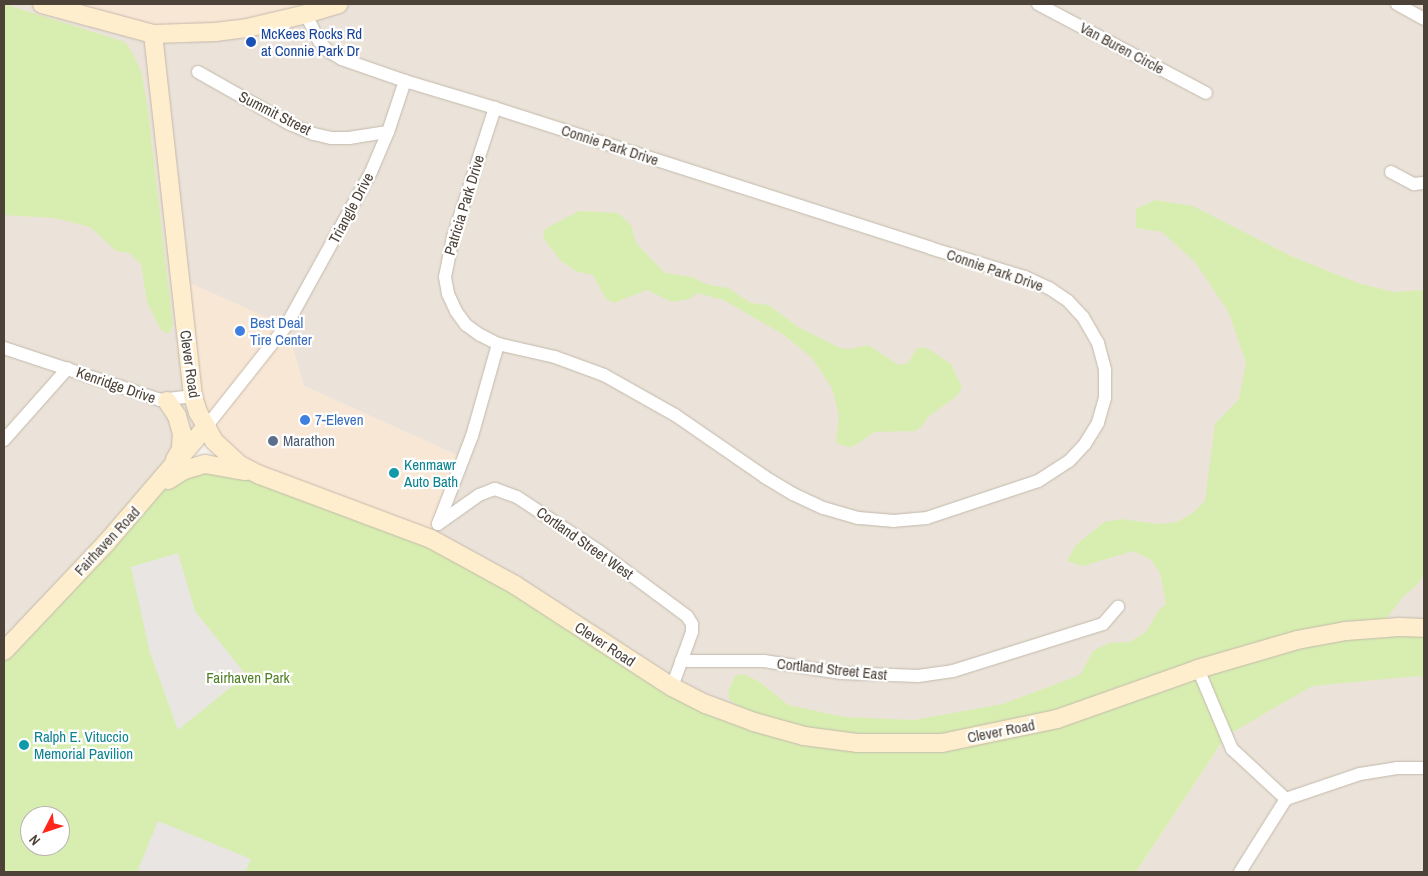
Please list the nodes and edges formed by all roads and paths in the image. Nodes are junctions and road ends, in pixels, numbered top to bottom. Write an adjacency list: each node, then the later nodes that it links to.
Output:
1 (42, 4): 7 (street)
2 (338, 4): 5 (street)
3 (1038, 4): 10 (street, Van Buren Circle)
4 (1398, 4): 6 (street)
5 (306, 14): 7 (street); 9 (street)
6 (1424, 18)
7 (152, 34): 18 (street, Clever Road)
8 (198, 72): 12 (street, Summit Street)
9 (405, 81): 11 (street, Connie Park Drive); 12 (street, Triangle Drive)
10 (1206, 93)
11 (495, 108): 15 (street, Patricia Park Drive); 15 (street, Connie Park Drive)
12 (388, 132): 20 (street, Triangle Drive)
13 (1391, 172): 14 (street)
14 (1424, 183)
15 (498, 344): 25 (street)
16 (4, 348): 17 (street, Kenridge Drive)
17 (68, 368): 19 (street, Kenridge Drive); 21 (street, Kenridge Drive)
18 (193, 396): 19 (street, Kenridge Drive); 20 (street, Clever Road)
19 (167, 401): 22 (street)
20 (206, 427): 22 (street, Fairhaven Road); 23 (street, Clever Road)
21 (4, 440)
22 (170, 472): 24 (street, Fairhaven Road)
23 (260, 475): 24 (street); 25 (street, Clever Road)
24 (155, 488): 28 (street, Fairhaven Road)
25 (434, 531): 29 (street, Cortland Street West); 31 (street, Clever Road)
26 (1118, 608): 29 (street, Cortland Street East)
27 (1424, 628): 30 (street, Clever Road)
28 (4, 651)
29 (681, 661): 31 (street, Cortland Street West)
30 (1198, 669): 31 (street, Clever Road); 33 (street)
31 (672, 687)
32 (1424, 768): 33 (street)
33 (1286, 799): 34 (street)
34 (1240, 872)

